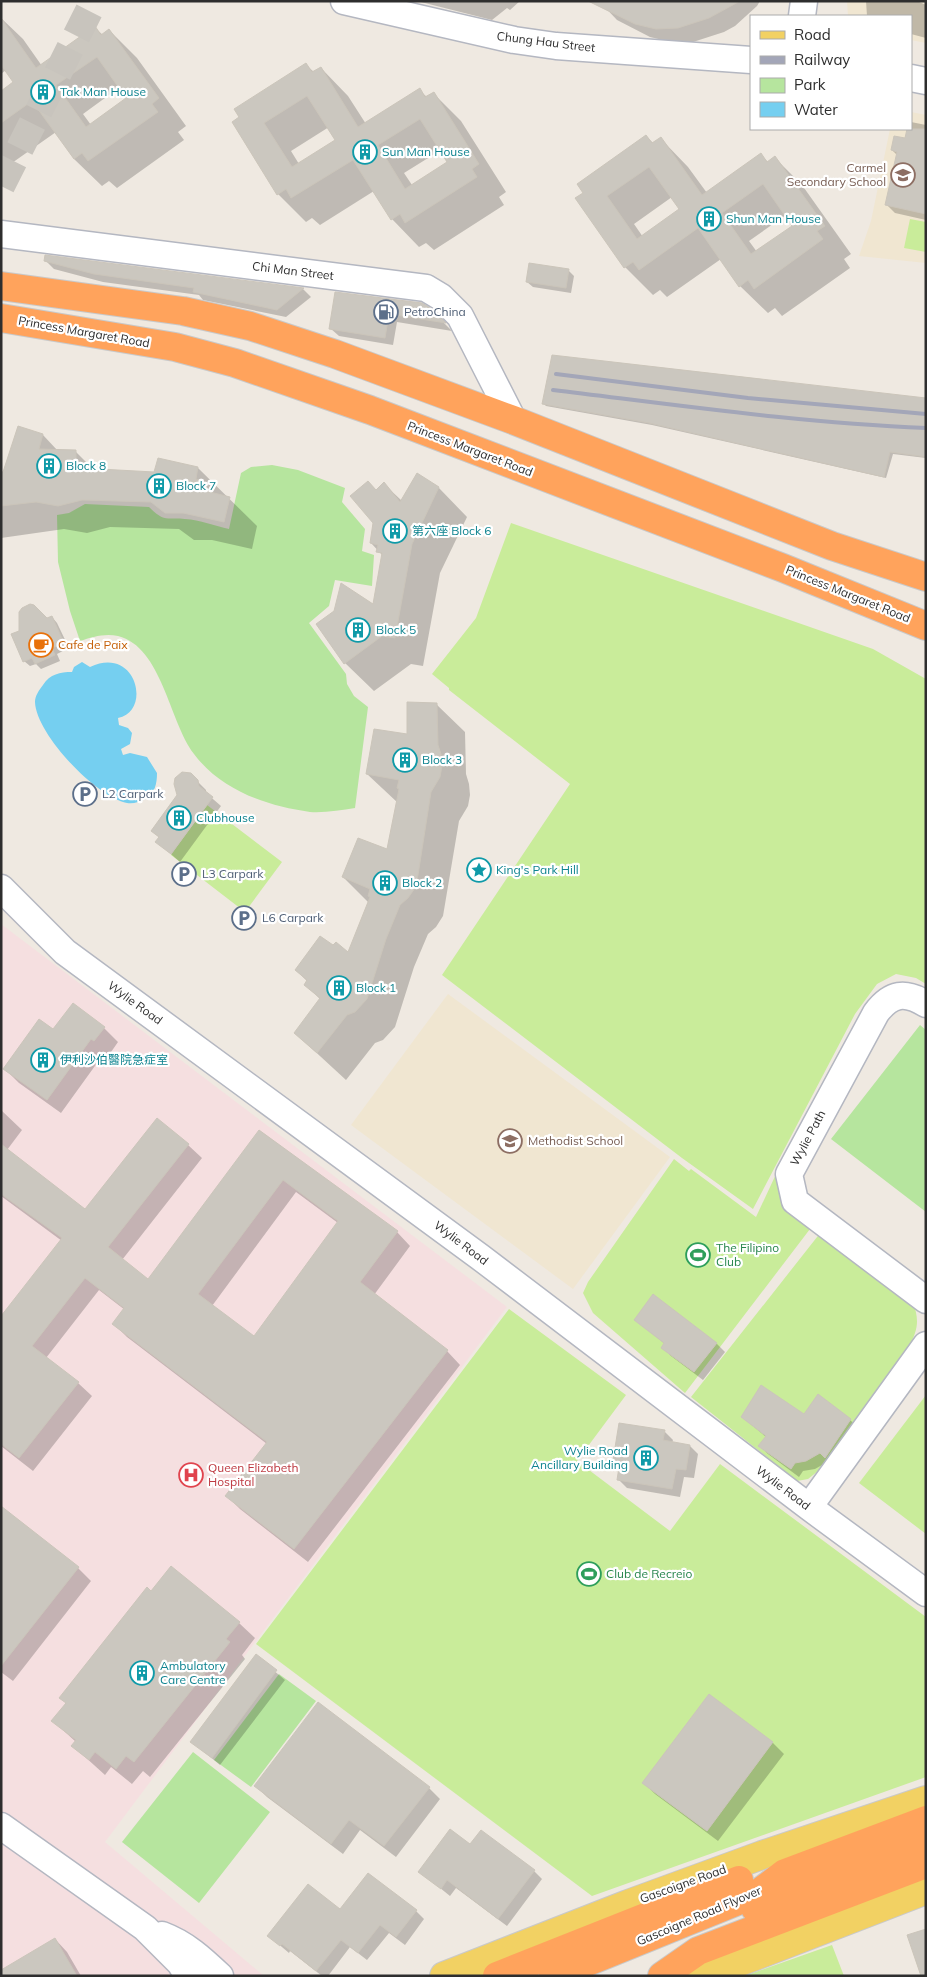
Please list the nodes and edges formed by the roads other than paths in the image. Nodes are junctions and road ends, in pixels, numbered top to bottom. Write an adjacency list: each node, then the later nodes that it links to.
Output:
1 (344, 1): 4 (street, Chung Hau Street)
2 (804, 1): 3 (street)
3 (802, 15)
4 (750, 60)
5 (912, 78): 6 (street)
6 (926, 81)
7 (1, 234): 10 (street, Chi Man Street)
8 (1, 286): 10 (highway)
9 (1, 318): 12 (highway, Princess Margaret Road)
10 (513, 420): 11 (highway)
11 (926, 577)
12 (926, 626)
13 (1, 888): 17 (street, Wylie Road)
14 (926, 1004): 15 (street, Wylie Path)
15 (926, 1300)
16 (926, 1345): 17 (street)
17 (809, 1508): 18 (street, Wylie Road)
18 (926, 1593)
19 (926, 1800): 29 (main road, Gascoigne Road)
20 (926, 1820): 24 (highway, Gascoigne Road Flyover)
21 (1, 1826): 26 (street)
22 (926, 1841): 32 (highway, Gascoigne Road Flyover)
23 (926, 1864): 33 (highway)
24 (785, 1873): 30 (highway); 31 (highway, Gascoigne Road Flyover)
25 (926, 1890): 34 (main road)
26 (145, 1928): 27 (street); 28 (street)
27 (188, 1976)
28 (220, 1976)
29 (444, 1976)
30 (497, 1976)
31 (553, 1976)
32 (580, 1976)
33 (662, 1976)
34 (698, 1976)

